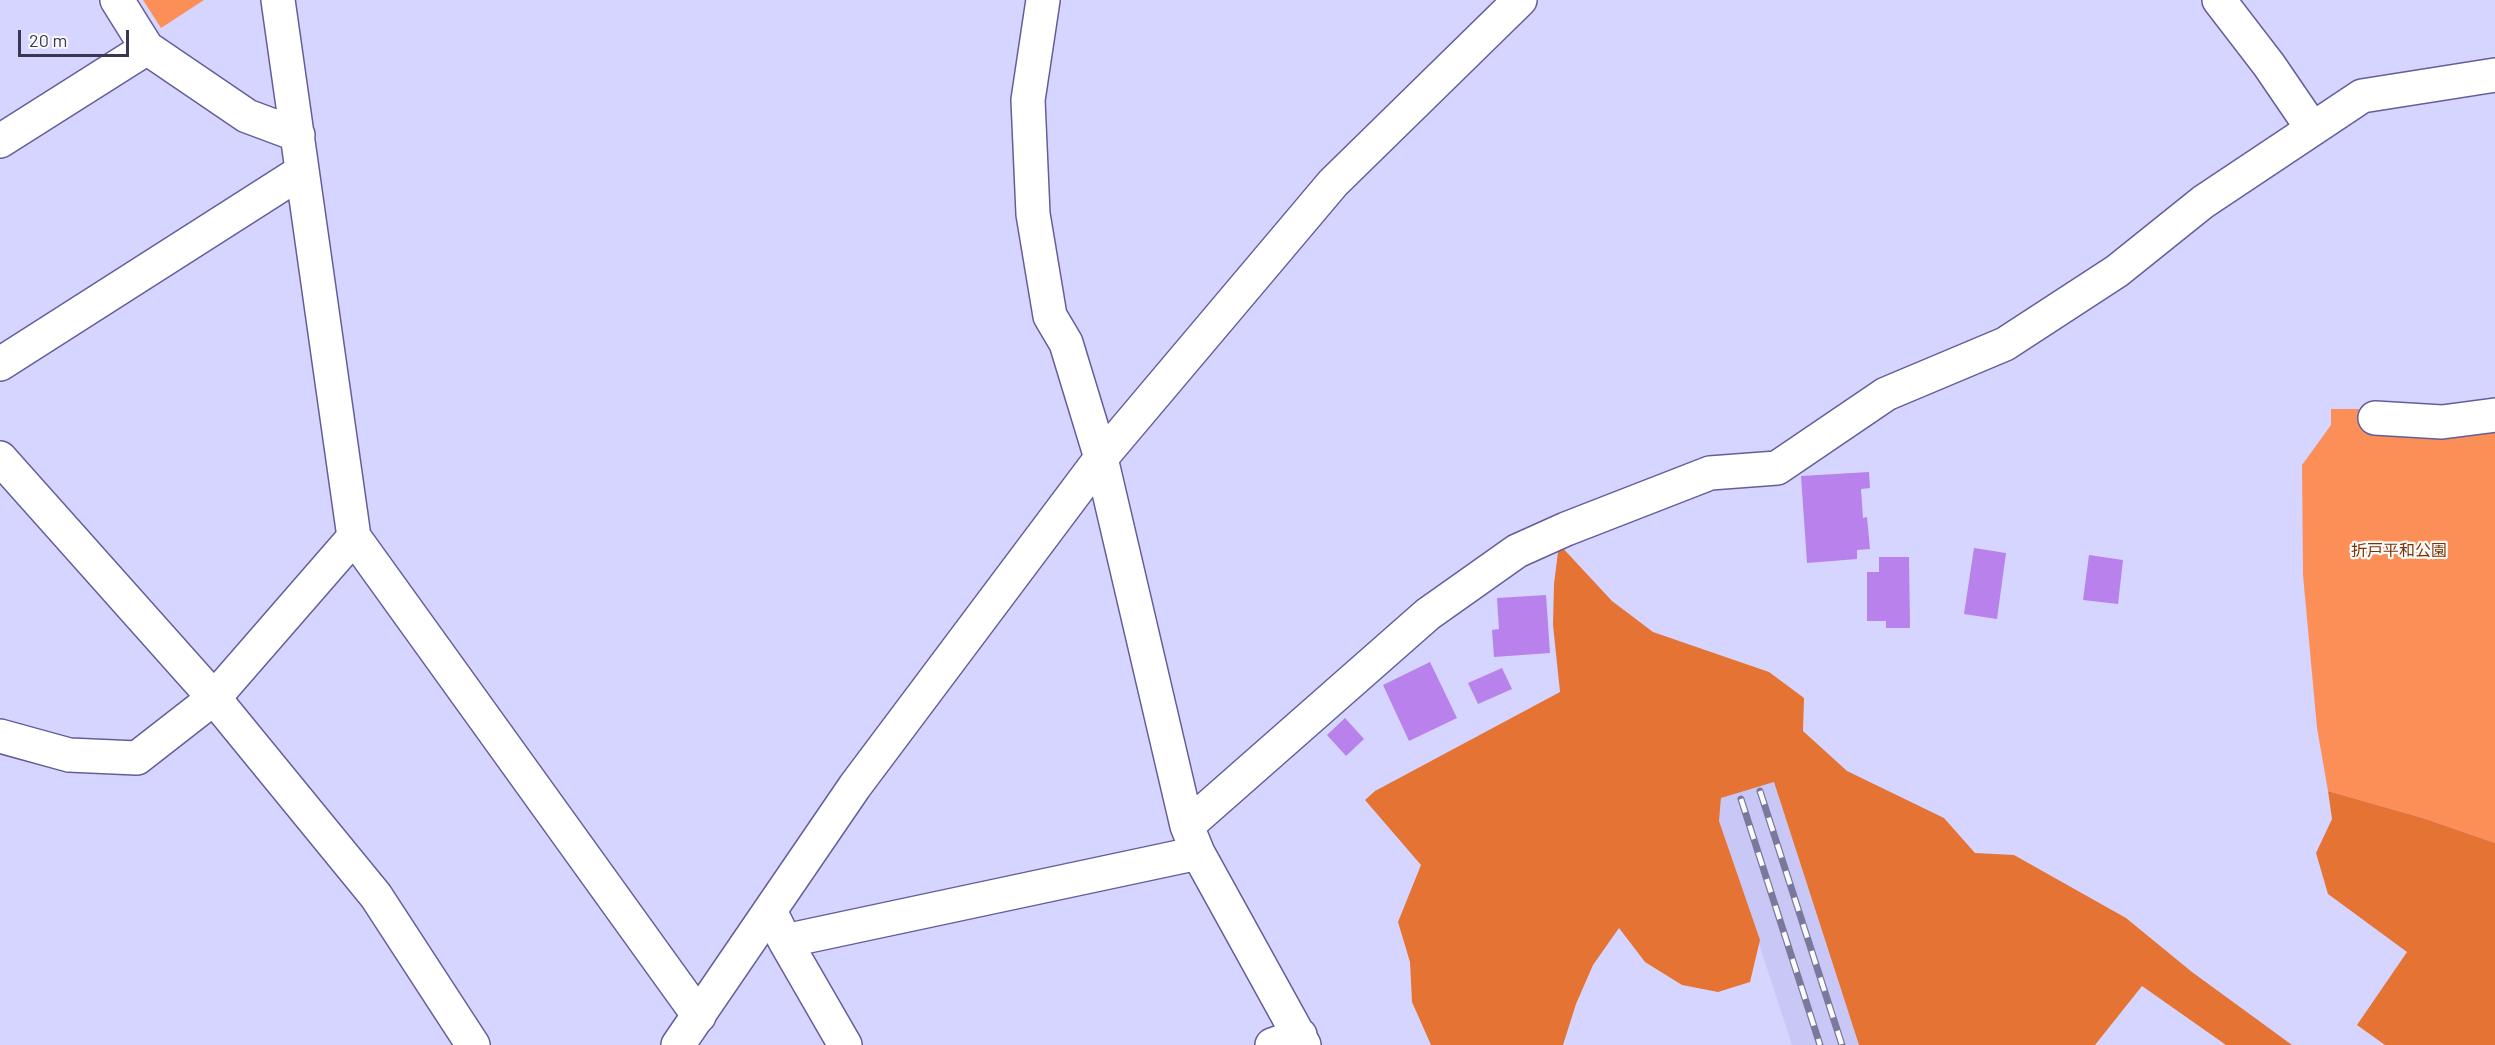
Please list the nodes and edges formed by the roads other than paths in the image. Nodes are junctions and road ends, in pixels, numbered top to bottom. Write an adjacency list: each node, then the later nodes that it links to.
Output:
1 (117, 0): 6 (street)
2 (278, 0): 9 (street)
3 (1043, 0): 16 (street)
4 (1520, 0): 16 (street)
5 (2219, 0): 8 (street)
6 (147, 48): 9 (street); 10 (street)
7 (2495, 75): 8 (street)
8 (2312, 128): 20 (street)
9 (298, 135): 11 (street)
10 (0, 141)
11 (301, 172): 12 (street); 17 (street)
12 (0, 364)
13 (2495, 415): 14 (street)
14 (2375, 418)
15 (0, 458): 18 (street)
16 (1101, 458): 20 (street); 21 (street)
17 (354, 537): 18 (street); 23 (street)
18 (214, 698): 19 (street); 25 (street)
19 (0, 736)
20 (1192, 840): 22 (street); 24 (street)
21 (770, 911): 22 (street); 23 (street)
22 (785, 941): 27 (street)
23 (699, 1016): 26 (street)
24 (1292, 1042)
25 (473, 1045)
26 (678, 1045)
27 (845, 1045)

